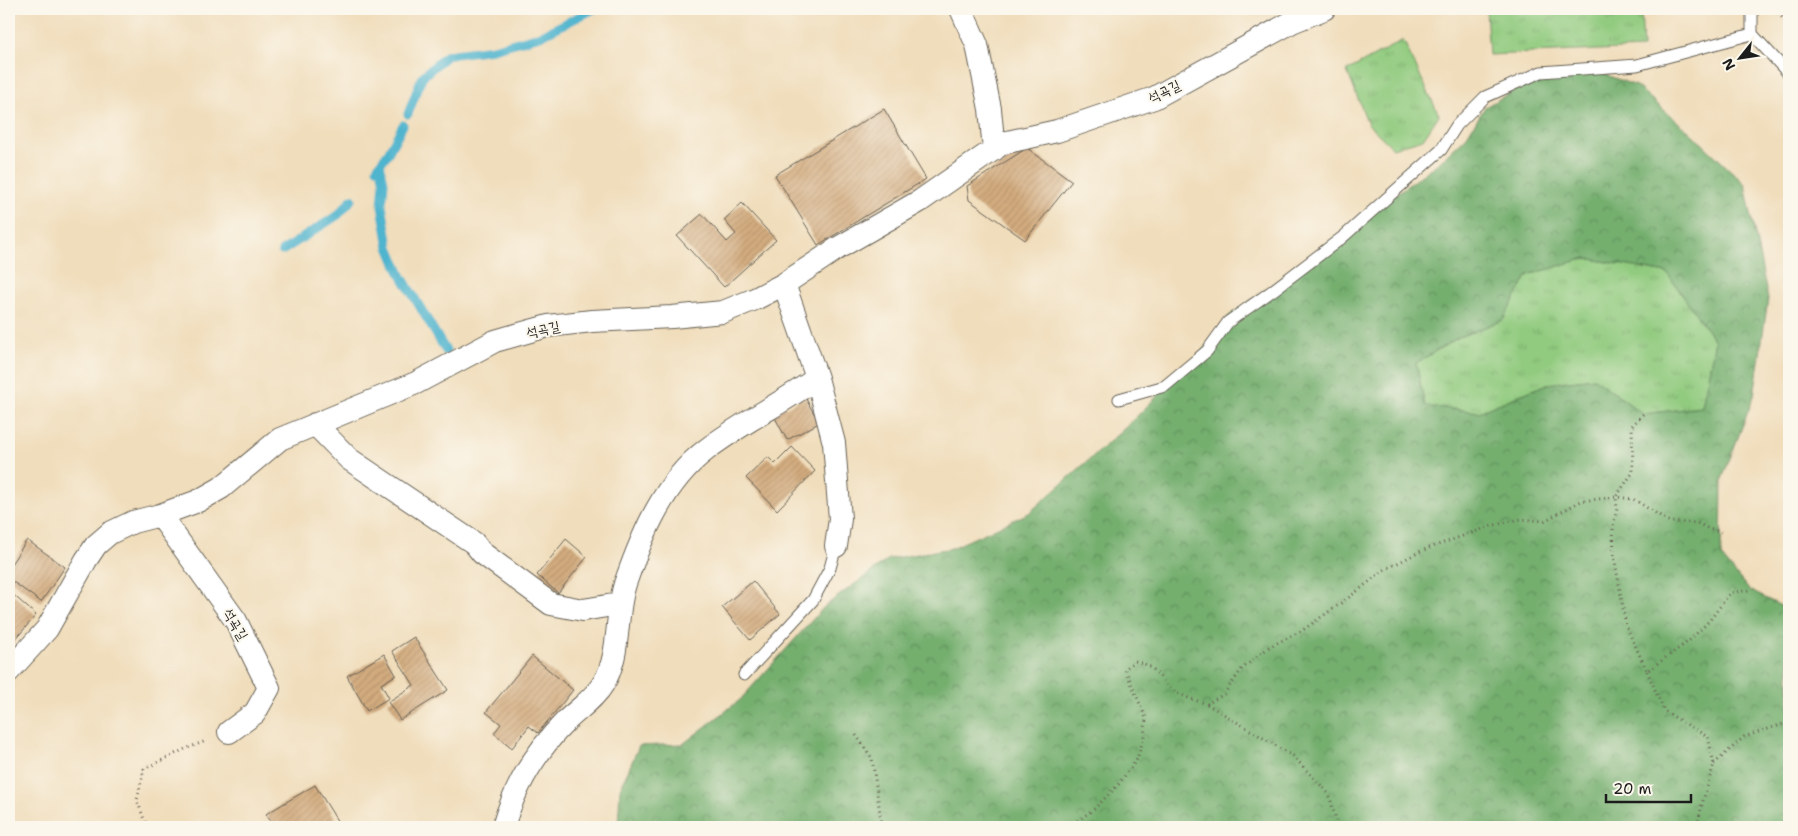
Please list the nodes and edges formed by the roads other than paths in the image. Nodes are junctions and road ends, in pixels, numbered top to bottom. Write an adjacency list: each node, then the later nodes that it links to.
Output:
1 (961, 9): 6 (street)
2 (1324, 9): 6 (street, 석곡길)
3 (1752, 9): 4 (lane)
4 (1752, 34): 5 (lane); 9 (lane)
5 (1789, 74)
6 (994, 150): 7 (street, 석곡길)
7 (784, 284): 8 (street); 10 (street, 석곡길)
8 (817, 378): 12 (street); 13 (street)
9 (1119, 399)
10 (315, 424): 11 (street, 석곡길); 13 (street)
11 (160, 515): 14 (street, 석곡길); 16 (street, 석곡길)
12 (836, 546): 15 (lane)
13 (620, 604): 17 (street)
14 (9, 671)
15 (744, 675)
16 (229, 732)
17 (503, 827)

